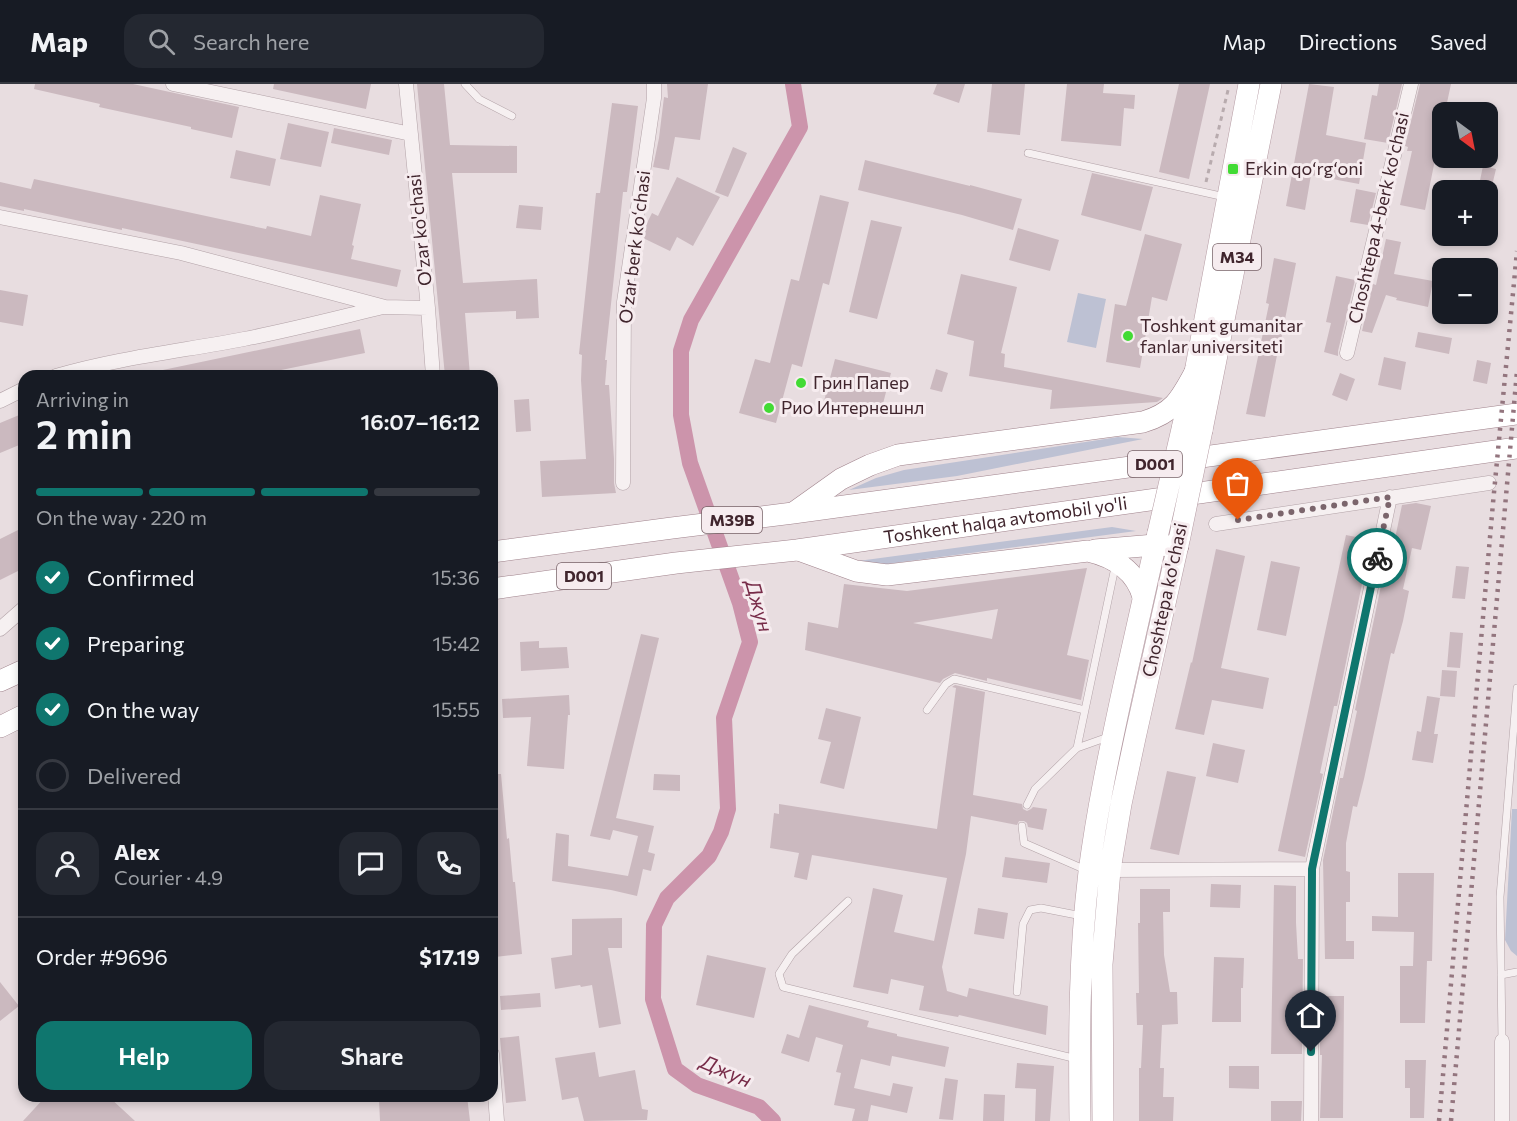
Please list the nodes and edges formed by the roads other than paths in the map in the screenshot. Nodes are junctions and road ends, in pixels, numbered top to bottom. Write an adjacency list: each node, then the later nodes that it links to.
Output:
1 (173, 84): 9 (street)
2 (406, 84): 9 (street, O'zar ko'chasi)
3 (465, 84): 8 (lane)
4 (654, 84): 24 (street, Oʻzar berk koʻchasi)
5 (1249, 84): 11 (main road, Choshtepa ko'chasi / M34)
6 (1271, 84): 22 (main road, Choshtepa ko'chasi / M34)
7 (1411, 84): 15 (street, Choshtepa 4-berk ko'chasi)
8 (512, 116)
9 (411, 134): 14 (street, O'zar ko'chasi)
10 (1028, 153): 11 (lane)
11 (1227, 197): 18 (main road, Choshtepa ko'chasi / M34)
12 (0, 217): 13 (street)
13 (385, 307): 14 (street); 16 (street)
14 (428, 308): 17 (street, O'zar ko'chasi)
15 (1347, 353)
16 (77, 370)
17 (433, 370)
18 (1194, 374): 22 (main road, Choshtepa ko'chasi / M34); 27 (main road)
19 (18, 391): 20 (street)
20 (3, 397)
21 (1517, 414): 27 (main road, Toshkent halqa avtomobil yo'li / D001)
22 (1192, 430): 30 (main road, Choshtepa ko'chasi / M34, bridge); 31 (main road, Choshtepa ko'chasi / M34, bridge)
23 (1517, 448): 32 (main road, Toshkent halqa avtomobil yo'li / D001)
24 (623, 483)
25 (1489, 483): 26 (street)
26 (1390, 497): 28 (street); 53 (street)
27 (793, 513): 29 (main road, Toshkent halqa avtomobil yo'li / M39B)
28 (1216, 524)
29 (672, 528): 33 (main road, Toshkent halqa avtomobil yo'li / D001)
30 (1157, 539): 31 (main road); 34 (main road); 37 (main road, Choshtepa ko'chasi)
31 (1179, 541): 54 (main road, Choshtepa ko'chasi)
32 (797, 550): 34 (main road); 36 (main road, Toshkent halqa avtomobil yo'li / D001)
33 (498, 551)
34 (1088, 551): 37 (main road)
35 (1114, 572): 44 (lane)
36 (498, 588)
37 (1143, 597): 47 (main road, Choshtepa ko'chasi)
38 (18, 613): 39 (street)
39 (0, 629)
40 (18, 673): 41 (main road)
41 (0, 681)
42 (1517, 688): 49 (lane)
43 (927, 710): 44 (lane)
44 (1085, 710): 48 (lane)
45 (18, 718): 46 (main road)
46 (0, 727)
47 (1113, 735): 48 (lane); 54 (main road, Choshtepa ko'chasi)
48 (1077, 748): 51 (lane)
49 (1509, 786): 50 (lane); 58 (lane)
50 (1517, 789)
51 (1027, 806)
52 (1022, 826): 54 (lane)
53 (1312, 869): 54 (street); 66 (street)
54 (1100, 871): 56 (main road, Choshtepa ko'chasi); 65 (main road, Choshtepa ko'chasi)
55 (848, 901): 61 (lane)
56 (1085, 917): 59 (lane); 61 (main road, Choshtepa ko'chasi)
57 (1517, 972): 58 (lane)
58 (1501, 975): 60 (lane)
59 (1017, 992)
60 (1502, 1041): 67 (street)
61 (1079, 1059): 64 (main road, Choshtepa ko'chasi)
62 (496, 1102): 63 (street)
63 (497, 1121)
64 (1080, 1121)
65 (1103, 1121)
66 (1311, 1121)
67 (1502, 1121)

